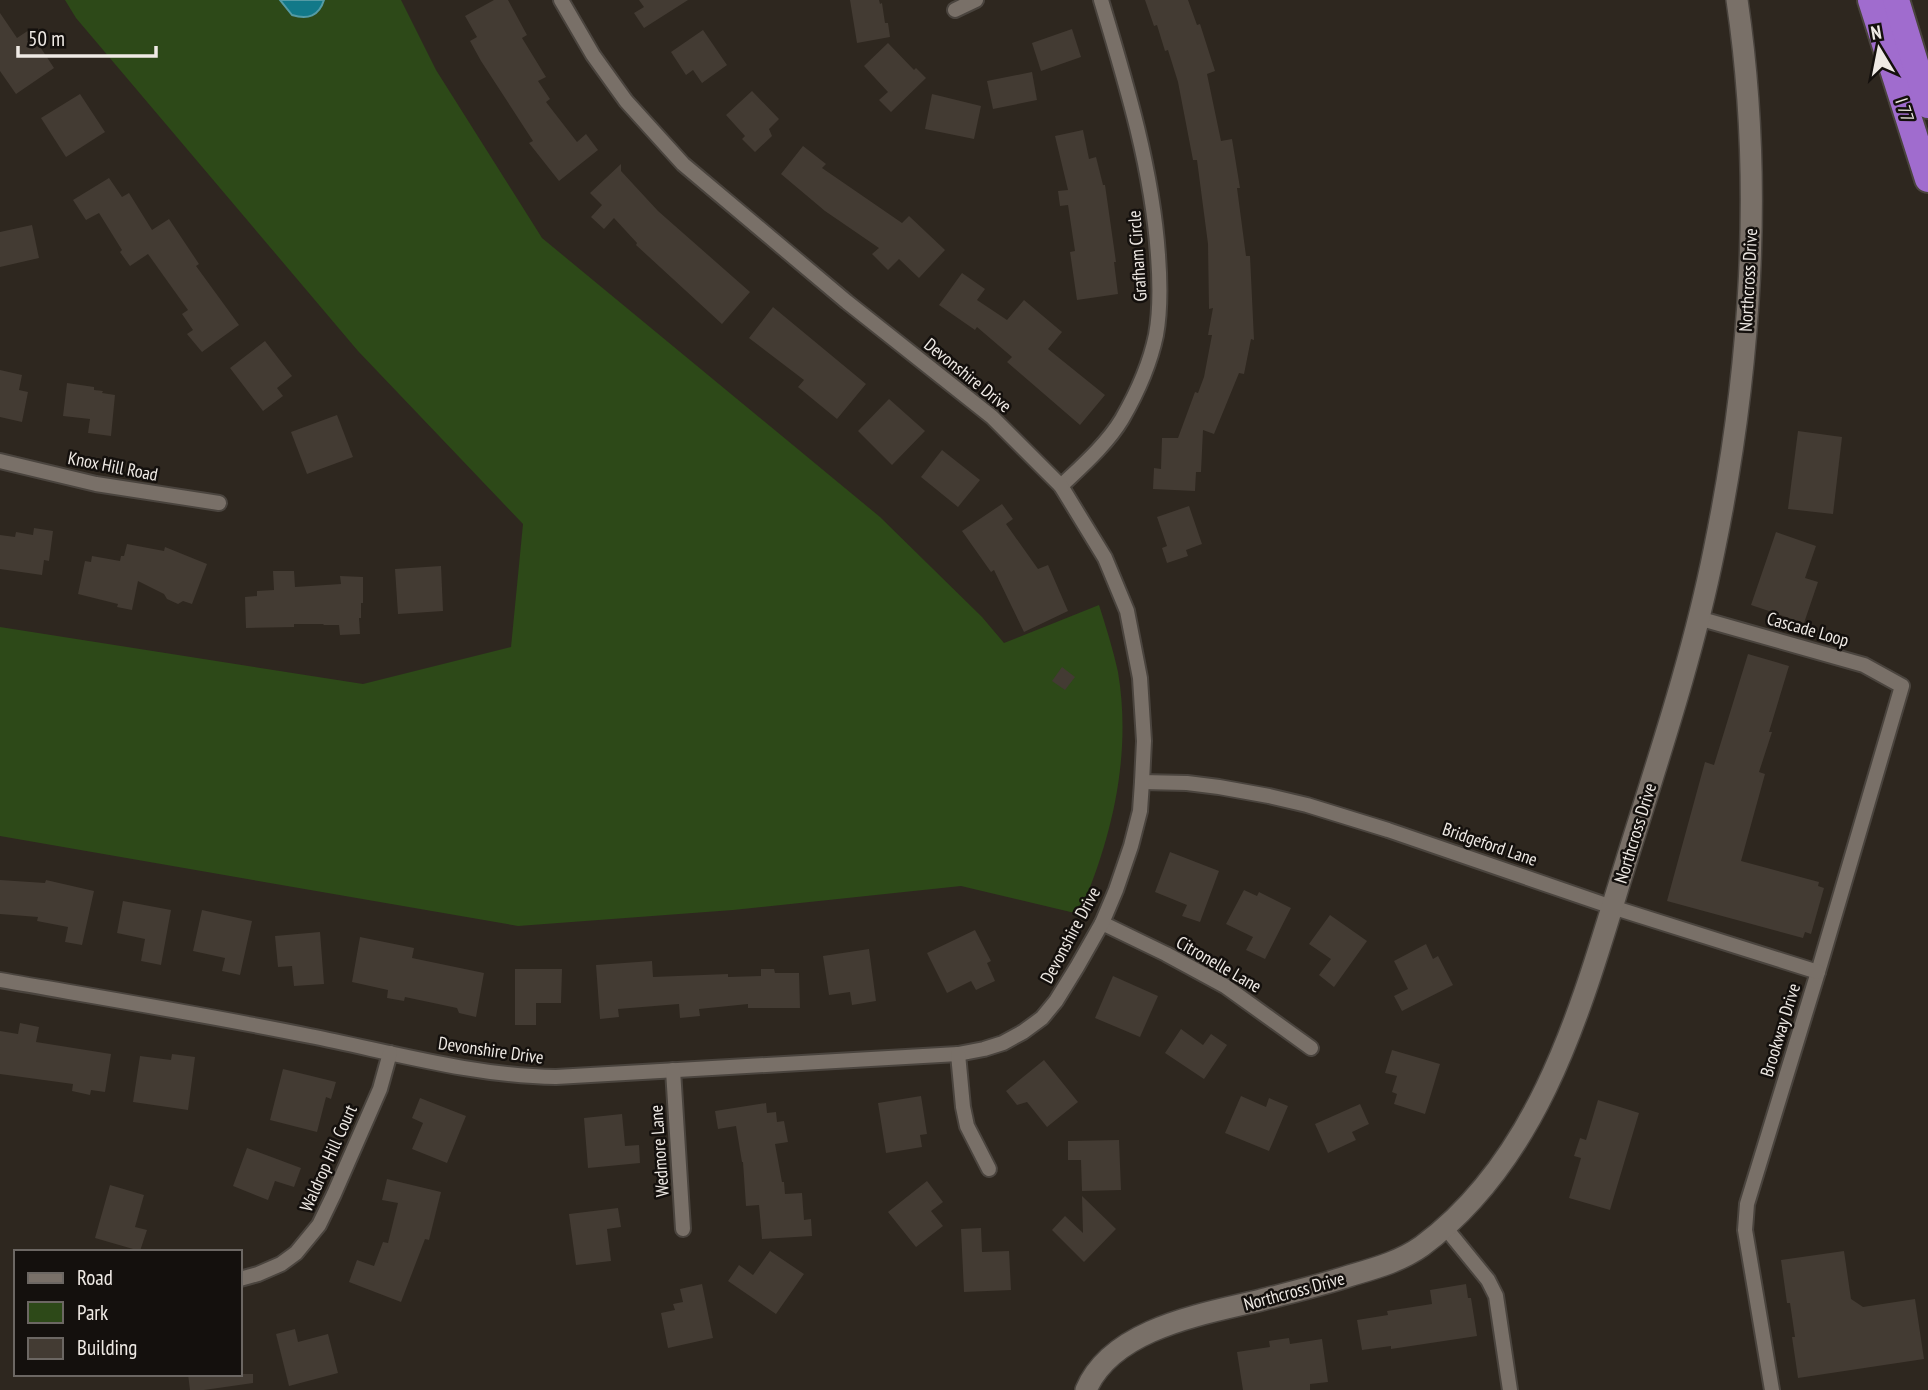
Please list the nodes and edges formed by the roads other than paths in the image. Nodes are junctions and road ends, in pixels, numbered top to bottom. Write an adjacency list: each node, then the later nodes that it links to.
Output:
1 (561, 0): 11 (street, Devonshire Drive)
2 (976, 0): 7 (street)
3 (1101, 0): 11 (street, Grafham Circle)
4 (1737, 0): 13 (street, Northcross Drive)
5 (1871, 0): 9 (highway, I 77 / I 77)
6 (1896, 0): 8 (highway, I 77)
7 (955, 10)
8 (1928, 105)
9 (1928, 179)
10 (0, 461): 12 (street, Knox Hill Road)
11 (1061, 486): 15 (street, Devonshire Drive)
12 (219, 503)
13 (1698, 618): 14 (street, Cascade Loop); 16 (street, Northcross Drive)
14 (1902, 686): 18 (street, Brookway Drive)
15 (1142, 782): 16 (street, Bridgeford Lane); 17 (street, Devonshire Drive)
16 (1612, 907): 18 (street, Bridgeford Lane); 25 (street, Northcross Drive)
17 (1101, 923): 20 (street, Citronelle Lane); 22 (street, Devonshire Drive)
18 (1818, 972): 30 (street, Brookway Drive)
19 (0, 980): 21 (street, Devonshire Drive)
20 (1311, 1048)
21 (390, 1053): 23 (street, Devonshire Drive); 27 (street, Waldrop Hill Court)
22 (958, 1054): 23 (street, Devonshire Drive); 24 (street)
23 (673, 1070): 26 (street, Wedmore Lane)
24 (989, 1169)
25 (1444, 1226): 28 (street, Northcross Drive); 29 (street)
26 (684, 1229)
27 (242, 1278)
28 (1086, 1390)
29 (1510, 1390)
30 (1772, 1390)

